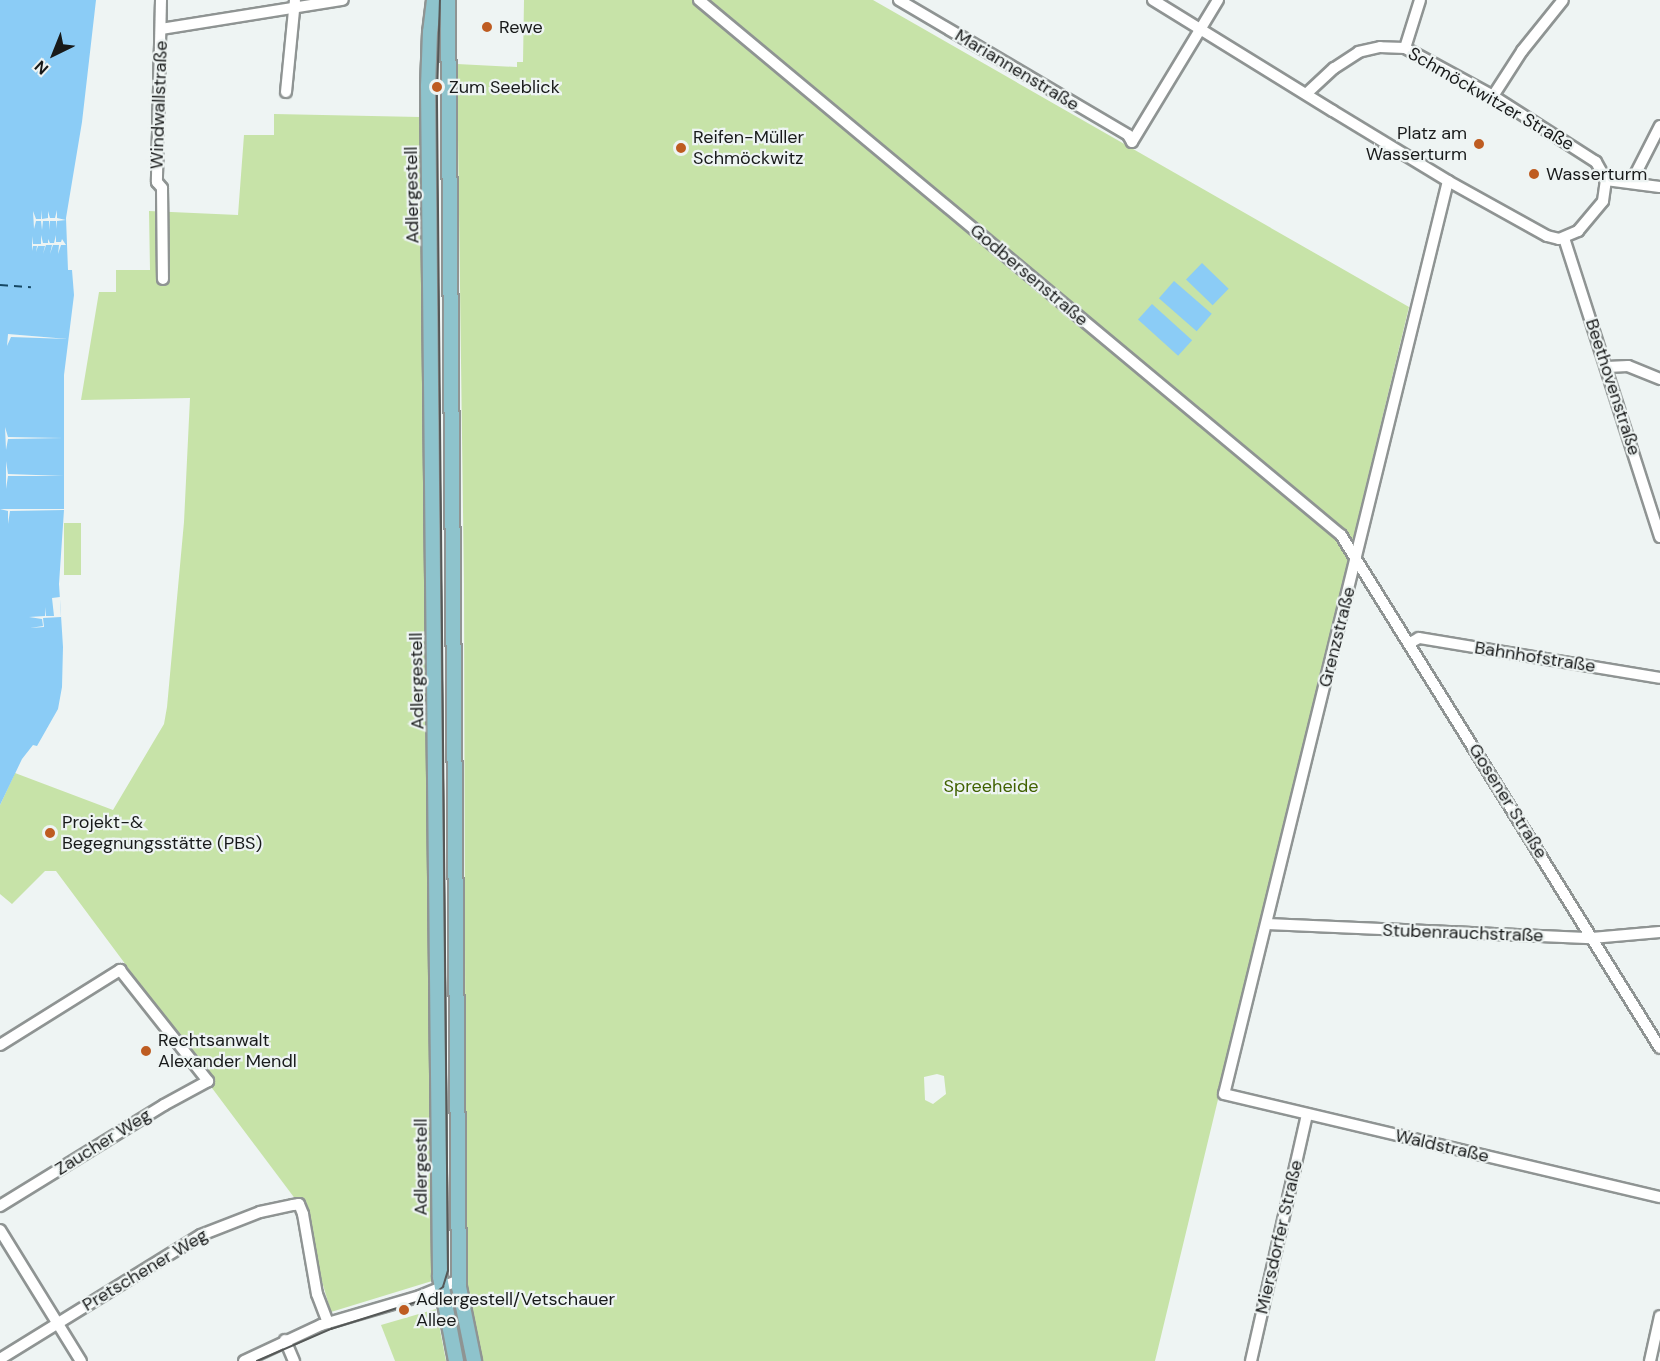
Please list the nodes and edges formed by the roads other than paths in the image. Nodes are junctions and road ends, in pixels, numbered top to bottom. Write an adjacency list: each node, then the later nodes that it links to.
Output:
1 (161, 0): 13 (street, Windwallstraße)
2 (343, 0): 11 (street)
3 (434, 0): 42 (main road, Adlergestell)
4 (448, 0): 41 (main road, Adlergestell)
5 (699, 0): 28 (street, Godbersenstraße)
6 (899, 0): 12 (street, Mariannenstraße)
7 (1153, 0): 12 (street)
8 (1218, 0): 12 (street)
9 (1420, 0): 14 (street)
10 (1563, 0): 17 (street)
11 (295, 4): 13 (street); 15 (street)
12 (1203, 25): 16 (street)
13 (161, 29): 24 (street, Windwallstraße)
14 (1405, 48): 16 (street, Schmöckwitzer Straße); 17 (street, Schmöckwitzer Straße)
15 (286, 92)
16 (1306, 94): 20 (street)
17 (1493, 96): 19 (street, Schmöckwitzer Straße)
18 (1660, 126): 21 (street)
19 (1606, 180): 21 (street); 23 (street)
20 (1448, 181): 23 (street); 28 (street, Grenzstraße)
21 (1634, 183): 22 (street)
22 (1660, 187)
23 (1564, 238): 25 (street, Beethovenstraße)
24 (163, 279)
25 (1607, 367): 26 (street); 27 (street, Beethovenstraße)
26 (1660, 380)
27 (1660, 537)
28 (1356, 555): 29 (street, Gosener Straße); 31 (street, Grenzstraße)
29 (1410, 642): 30 (street, Bahnhofstraße); 33 (street, Gosener Straße)
30 (1660, 678)
31 (1267, 924): 33 (street, Stubenrauchstraße); 36 (street, Grenzstraße)
32 (1660, 932): 33 (street, Stubenrauchstraße)
33 (1592, 938): 35 (street, Gosener Straße)
34 (0, 1045): 39 (street, Zaucher Weg)
35 (1660, 1048)
36 (1224, 1094): 37 (street, Waldstraße)
37 (1307, 1114): 38 (street, Waldstraße); 53 (street, Miersdorfer Straße)
38 (1660, 1197)
39 (0, 1206)
40 (0, 1230): 45 (street)
41 (459, 1280): 42 (street); 52 (main road, Adlergestell)
42 (441, 1287): 44 (street); 51 (main road, Adlergestell)
43 (1660, 1317): 54 (street)
44 (328, 1323): 45 (street, Pretschener Weg); 46 (street)
45 (58, 1324): 47 (street, Pretschener Weg); 48 (street)
46 (285, 1340): 49 (street); 50 (street)
47 (0, 1359)
48 (81, 1361)
49 (244, 1361)
50 (294, 1361)
51 (456, 1361)
52 (474, 1361)
53 (1251, 1361)
54 (1650, 1361)

